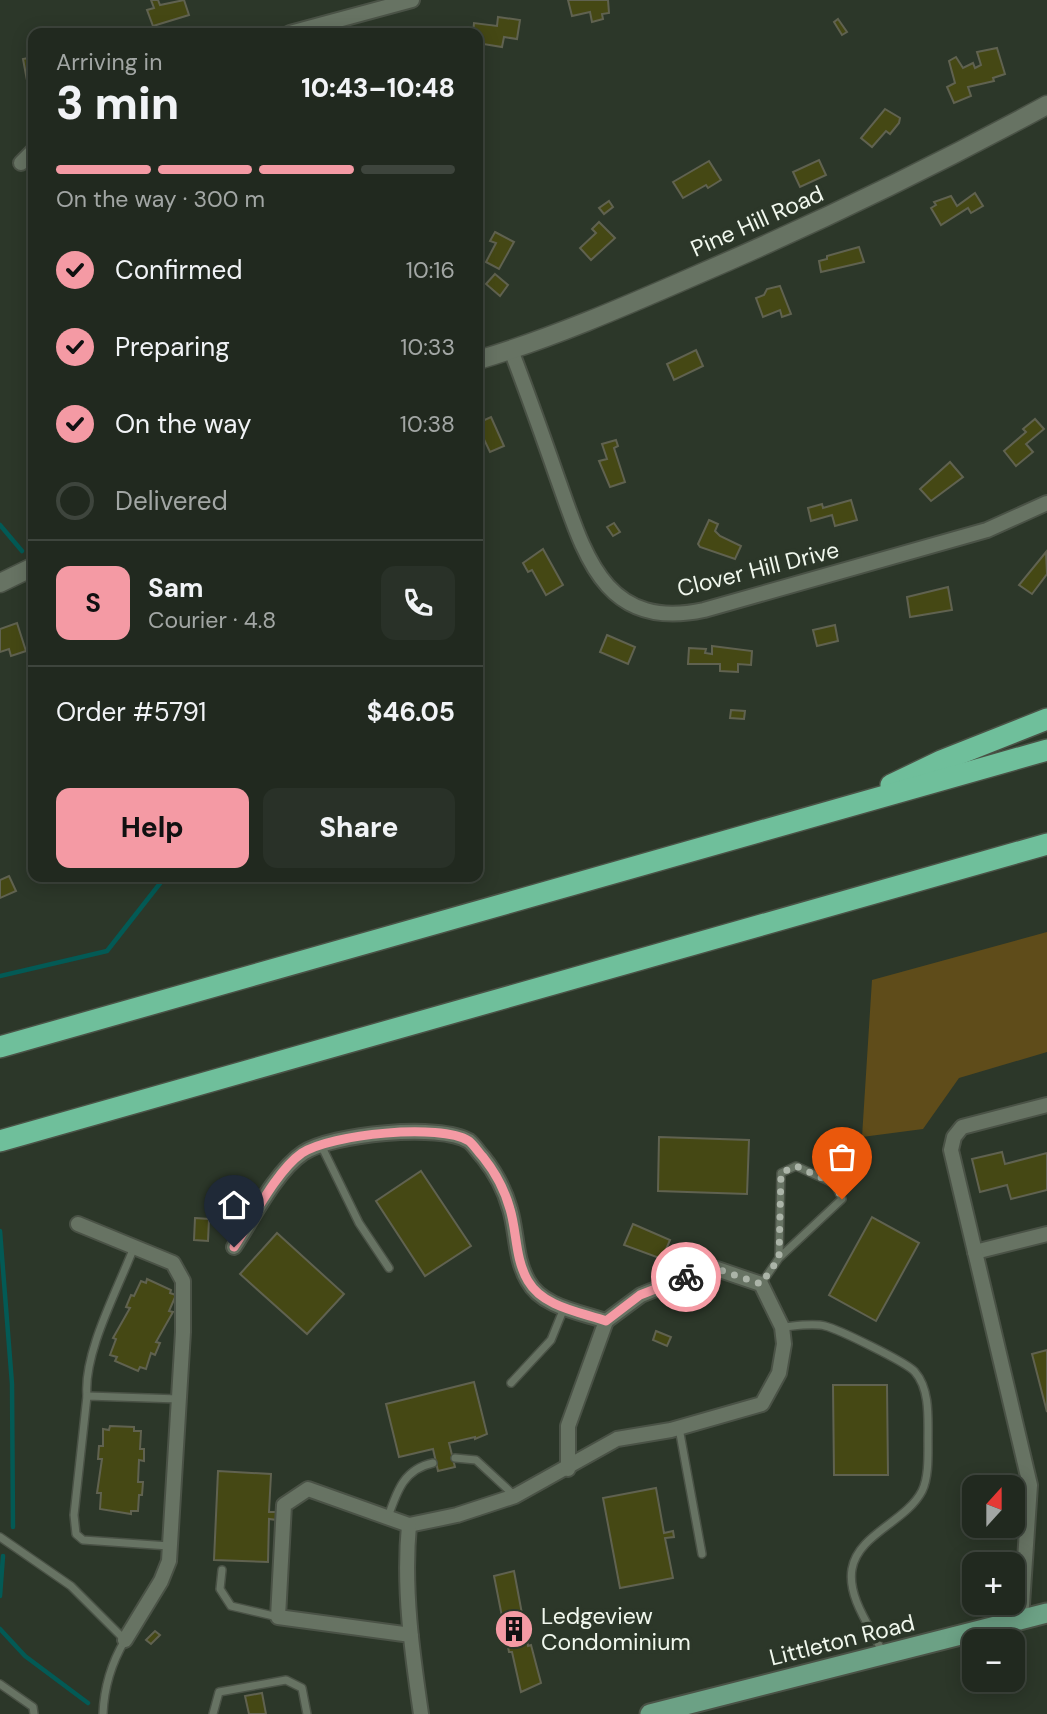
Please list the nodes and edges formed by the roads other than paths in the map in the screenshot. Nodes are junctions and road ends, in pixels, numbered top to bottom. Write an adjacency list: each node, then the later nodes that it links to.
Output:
1 (412, 0): 2 (street)
2 (308, 28)
3 (1047, 106): 6 (street, Pine Hill Road)
4 (28, 156): 5 (street)
5 (20, 163)
6 (511, 350): 7 (street, Pine Hill Road); 8 (street, Clover Hill Drive)
7 (483, 358)
8 (1047, 503)
9 (28, 570): 10 (street)
10 (0, 583)
11 (1047, 719): 13 (highway)
12 (1047, 750): 13 (highway)
13 (841, 809): 17 (highway)
14 (1047, 844): 16 (highway)
15 (1047, 852): 16 (highway)
16 (946, 873): 19 (highway)
17 (0, 1047)
18 (1047, 1105): 25 (street)
19 (0, 1141)
20 (321, 1145): 24 (street); 27 (lane); 29 (street)
21 (78, 1224): 23 (street)
22 (1047, 1234): 25 (street)
23 (135, 1247): 33 (lane); 34 (street)
24 (234, 1247)
25 (975, 1252): 48 (street)
26 (779, 1258): 26 (lane); 28 (lane)
27 (388, 1268)
28 (761, 1284): 30 (street); 31 (street)
29 (565, 1307): 30 (street); 32 (lane)
30 (606, 1321): 38 (street)
31 (782, 1327): 35 (street); 51 (lane)
32 (511, 1383)
33 (87, 1396): 34 (lane); 43 (lane)
34 (179, 1399): 43 (street)
35 (679, 1428): 38 (street); 44 (lane)
36 (455, 1458): 39 (lane)
37 (433, 1463): 40 (lane)
38 (568, 1469): 39 (street)
39 (515, 1496): 41 (street)
40 (387, 1518): 41 (street); 47 (street)
41 (409, 1525): 49 (street)
42 (0, 1537): 50 (lane)
43 (170, 1546): 50 (street)
44 (702, 1554)
45 (222, 1570): 47 (lane)
46 (1047, 1613): 48 (main road, Littleton Road)
47 (278, 1617): 49 (street)
48 (1021, 1620): 51 (main road, Littleton Road)
49 (411, 1634): 57 (street)
50 (125, 1640): 54 (lane)
51 (884, 1655): 58 (main road, Littleton Road)
52 (0, 1684): 53 (lane)
53 (34, 1714)
54 (103, 1714)
55 (213, 1714): 56 (lane)
56 (307, 1714)
57 (421, 1714)
58 (650, 1714)

